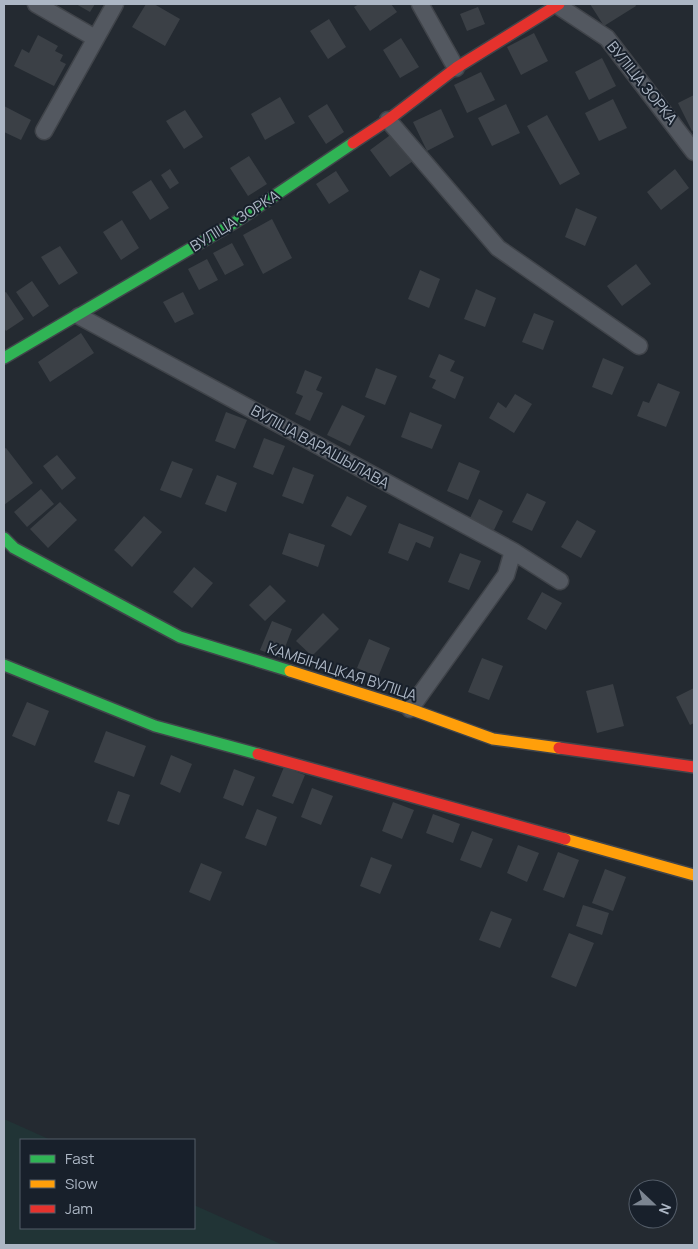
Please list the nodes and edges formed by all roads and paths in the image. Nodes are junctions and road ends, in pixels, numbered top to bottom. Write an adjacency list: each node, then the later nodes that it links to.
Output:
1 (36, 4): 5 (street)
2 (114, 4): 5 (street)
3 (420, 4): 6 (street)
4 (558, 4): 6 (street, ВУЛІЦА ЗОРКА); 9 (street, ВУЛІЦА ЗОРКА)
5 (95, 38): 8 (street)
6 (456, 68): 7 (street, ВУЛІЦА ЗОРКА)
7 (388, 120): 10 (street, ВУЛІЦА ЗОРКА); 11 (street)
8 (44, 131)
9 (694, 152)
10 (80, 316): 12 (street, ВУЛІЦА ЗОРКА); 14 (street, ВУЛІЦА ВАРАШЫЛАВА)
11 (639, 346)
12 (4, 358)
13 (4, 538): 17 (street, КАМБІНАЦКАЯ ВУЛІЦА)
14 (513, 552): 15 (street, ВУЛІЦА ВАРАШЫЛАВА); 17 (street)
15 (560, 581)
16 (4, 665): 19 (street)
17 (410, 709): 18 (street, КАМБІНАЦКАЯ ВУЛІЦА)
18 (694, 767)
19 (694, 875)

